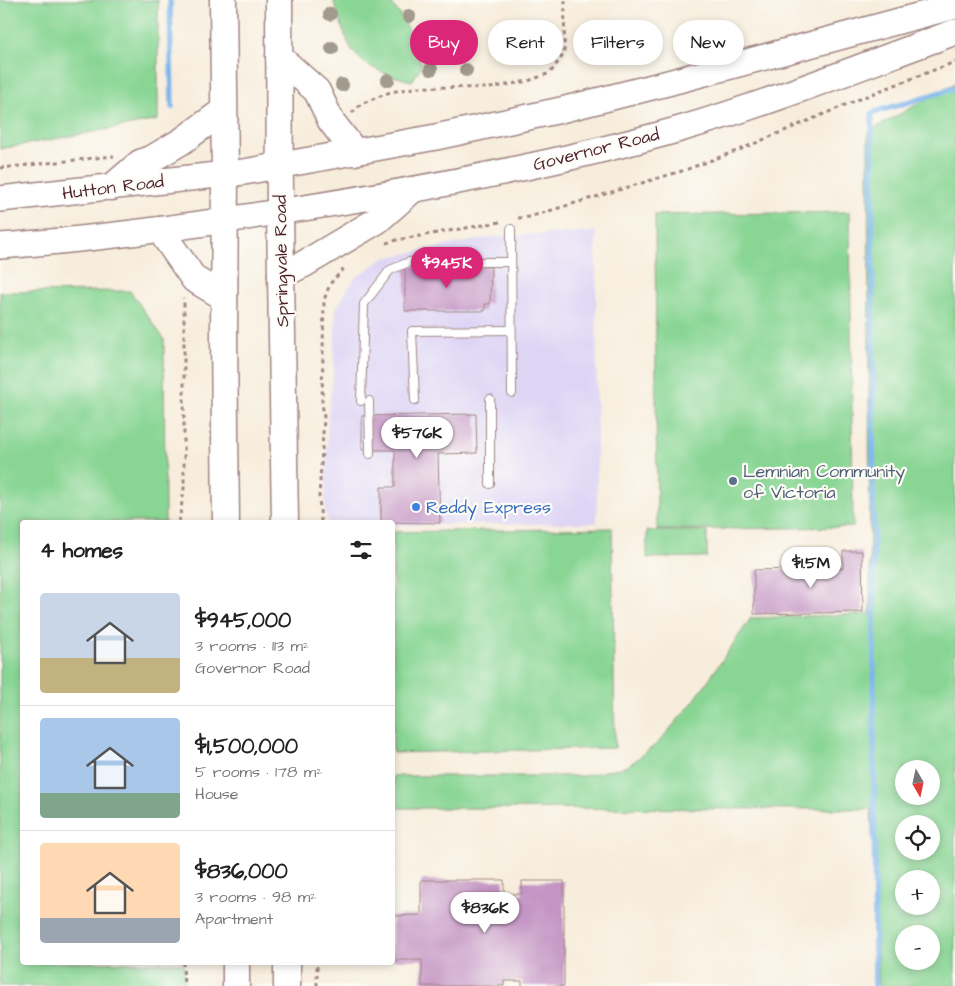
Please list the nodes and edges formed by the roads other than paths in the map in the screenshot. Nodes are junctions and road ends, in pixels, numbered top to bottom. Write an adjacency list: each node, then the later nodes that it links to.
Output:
1 (222, 0): 6 (highway)
2 (279, 0): 5 (highway, Springvale Road)
3 (955, 6): 7 (main road)
4 (955, 32): 11 (main road, Governor Road)
5 (279, 57): 7 (highway); 8 (highway, Springvale Road)
6 (223, 111): 9 (highway); 10 (highway)
7 (355, 152): 8 (main road)
8 (280, 166): 9 (main road); 13 (highway, Springvale Road)
9 (225, 174): 10 (main road, Hutton Road); 14 (highway)
10 (112, 187): 12 (main road, Hutton Road)
11 (412, 190): 13 (main road, Governor Road); 19 (highway)
12 (0, 199)
13 (280, 212): 14 (main road, Governor Road); 19 (highway, Springvale Road)
14 (225, 221): 16 (main road); 20 (highway)
15 (511, 229): 18 (lane)
16 (160, 230): 17 (main road); 20 (highway)
17 (0, 246)
18 (511, 262): 21 (lane); 25 (lane)
19 (281, 275): 30 (highway, Springvale Road)
20 (224, 297): 29 (highway)
21 (511, 330): 22 (lane); 24 (lane)
22 (512, 393)
23 (490, 399): 28 (lane)
24 (415, 400)
25 (360, 401)
26 (370, 401): 27 (lane)
27 (370, 454)
28 (490, 484)
29 (226, 520)
30 (285, 520)
31 (236, 965): 33 (highway)
32 (287, 965): 34 (highway)
33 (236, 986)
34 (287, 986)

